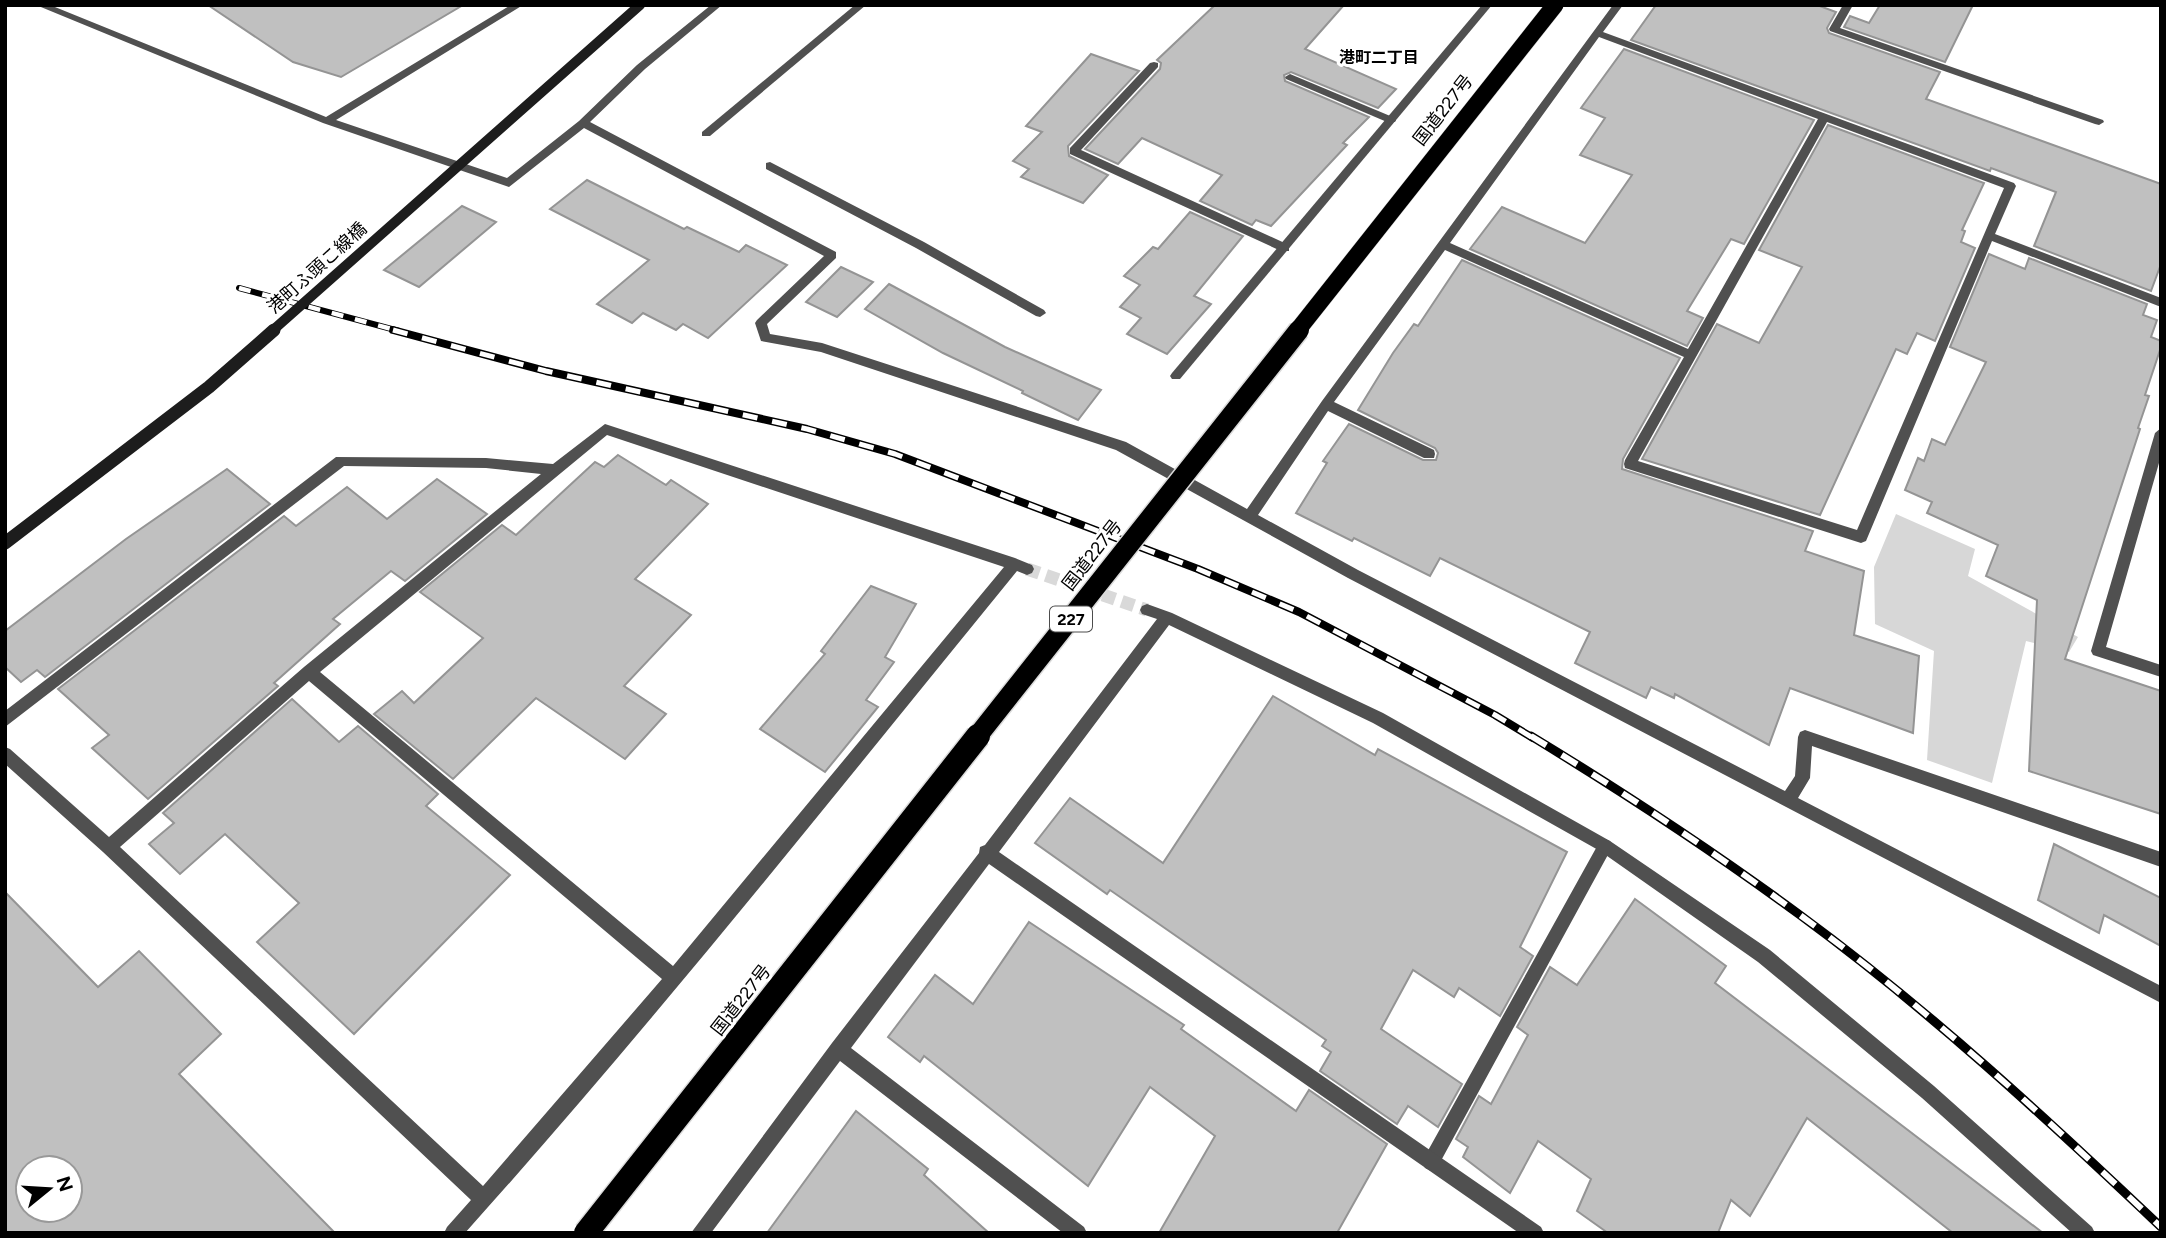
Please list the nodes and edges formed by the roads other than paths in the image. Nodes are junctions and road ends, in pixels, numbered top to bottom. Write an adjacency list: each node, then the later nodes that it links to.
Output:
1 (41, 5): 15 (street)
2 (518, 5): 15 (street)
3 (640, 5): 32 (street, 港町ふ頭こ線橋, bridge)
4 (717, 5): 17 (street)
5 (861, 5): 18 (street)
6 (1487, 5): 14 (street)
7 (1555, 5): 50 (highway, 国道227号 / 227, bridge)
8 (1618, 5): 10 (street)
9 (1848, 5): 16 (street)
10 (1597, 33): 13 (street); 21 (street)
11 (1154, 65): 22 (street)
12 (1290, 77): 14 (street)
13 (1824, 118): 20 (street); 25 (street)
14 (1391, 120): 22 (street)
15 (327, 121): 17 (street)
16 (2099, 122)
17 (583, 123): 31 (street)
18 (706, 134)
19 (770, 166): 24 (street)
20 (1990, 236): 23 (street); 25 (street)
21 (1442, 244): 25 (street); 27 (street)
22 (1285, 248): 26 (street)
23 (2161, 303)
24 (1040, 313)
25 (1692, 356)
26 (1176, 376)
27 (1326, 404): 29 (street); 31 (street)
28 (2161, 433): 35 (street)
29 (1429, 454)
30 (556, 470): 36 (street); 37 (street); 44 (street)
31 (1250, 516): 39 (street)
32 (5, 543)
33 (1147, 610): 34 (street)
34 (1167, 617): 40 (street); 42 (street)
35 (2161, 671)
36 (309, 673): 41 (street); 44 (street)
37 (5, 720)
38 (5, 754): 41 (street)
39 (1788, 801): 43 (street); 45 (street)
40 (1605, 846): 47 (street); 54 (street)
41 (109, 847): 48 (street)
42 (986, 852): 46 (street); 47 (street)
43 (2161, 860)
44 (674, 978): 48 (street)
45 (2161, 995)
46 (838, 1049): 51 (street); 52 (street)
47 (1431, 1162): 53 (street)
48 (482, 1198): 49 (street)
49 (453, 1233)
50 (586, 1233)
51 (700, 1233)
52 (1078, 1233)
53 (1535, 1233)
54 (2086, 1233)

